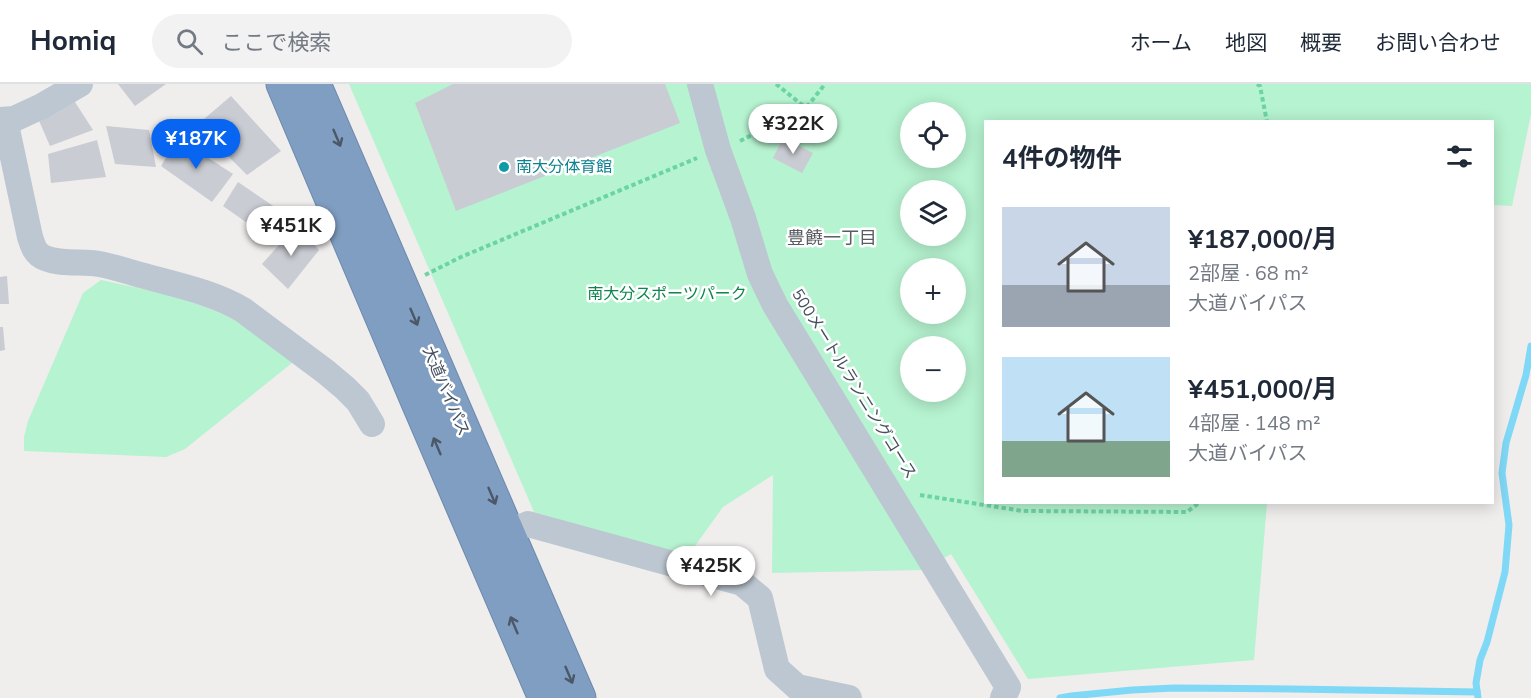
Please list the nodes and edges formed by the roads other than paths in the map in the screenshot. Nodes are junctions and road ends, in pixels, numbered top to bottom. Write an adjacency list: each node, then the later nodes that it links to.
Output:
1 (80, 84): 5 (street)
2 (283, 84): 8 (highway, 大道バイパス, one-way to 2)
3 (314, 84): 7 (highway, 大道バイパス, one-way to 7)
4 (700, 84): 11 (street)
5 (2, 120): 6 (street)
6 (372, 424)
7 (508, 533): 9 (highway, 大道バイパス, one-way to 9); 10 (street)
8 (545, 698)
9 (579, 698)
10 (849, 698)
11 (1003, 698)

